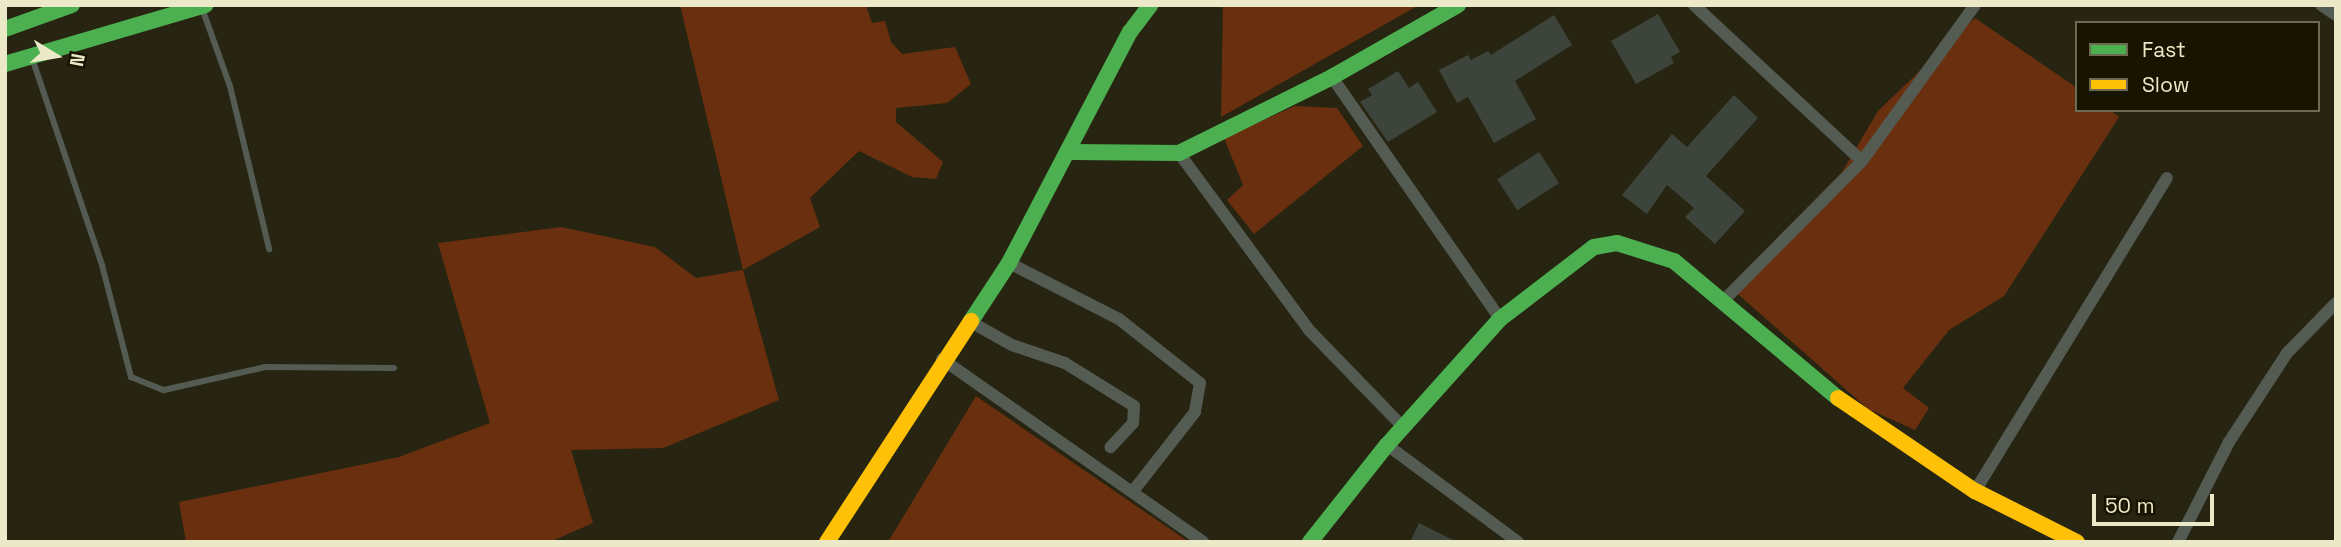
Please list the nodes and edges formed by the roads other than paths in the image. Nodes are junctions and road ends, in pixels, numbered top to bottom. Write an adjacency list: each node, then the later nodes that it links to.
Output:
1 (72, 5): 10 (street)
2 (1131, 5): 11 (street)
3 (1150, 5): 11 (street)
4 (1458, 5): 14 (street)
5 (1694, 5): 17 (street)
6 (1975, 5): 17 (street)
7 (2321, 5): 9 (street)
8 (203, 6): 12 (street); 19 (lane)
9 (2336, 15)
10 (5, 29)
11 (1130, 32): 15 (street)
12 (31, 53): 13 (street); 26 (lane)
13 (5, 64)
14 (1332, 78): 16 (street); 23 (street)
15 (1072, 152): 16 (street); 20 (street)
16 (1179, 153): 27 (street)
17 (1862, 160): 21 (street)
18 (2167, 178): 31 (street)
19 (269, 249)
20 (1009, 263): 24 (street); 30 (street)
21 (1724, 300): 23 (street); 31 (street)
22 (2336, 303): 37 (street)
23 (1500, 319): 27 (street)
24 (969, 321): 25 (street); 29 (street)
25 (942, 359): 30 (street); 32 (street)
26 (394, 368)
27 (1402, 428): 28 (street)
28 (1387, 445): 34 (street); 35 (street)
29 (1111, 447)
30 (1133, 491): 33 (street)
31 (1975, 491): 36 (street)
32 (827, 542)
33 (1203, 542)
34 (1310, 542)
35 (1518, 542)
36 (2077, 542)
37 (2178, 542)

